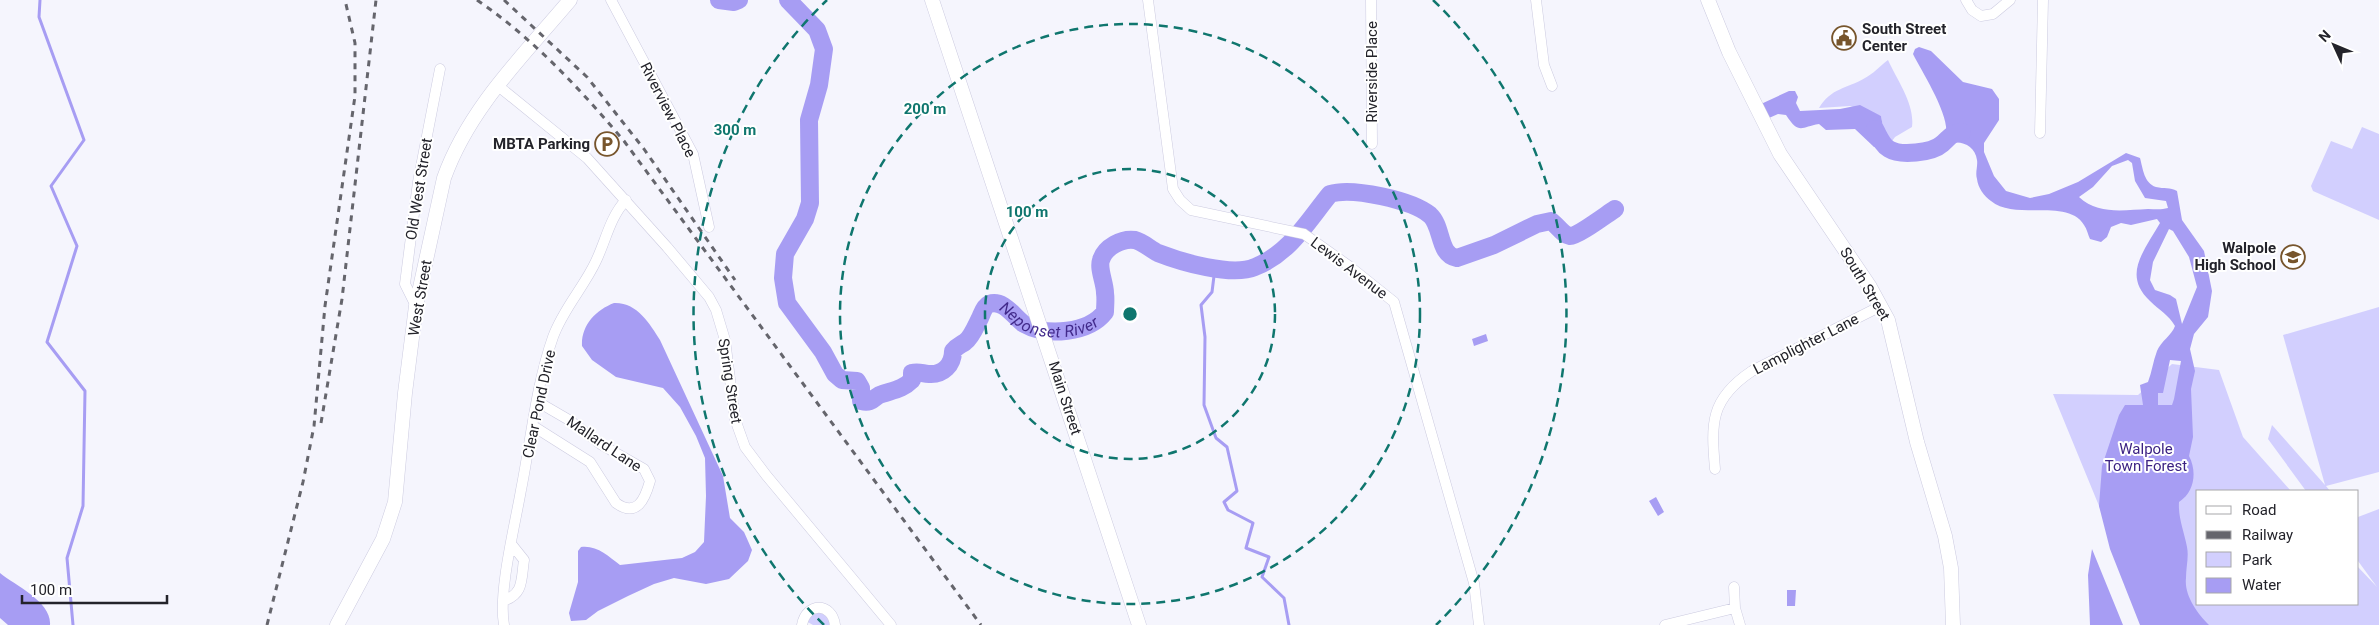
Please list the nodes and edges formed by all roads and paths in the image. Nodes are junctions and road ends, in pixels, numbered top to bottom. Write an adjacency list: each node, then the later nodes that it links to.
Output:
1 (570, 0): 12 (street, West Street)
2 (611, 0): 17 (street, Riverview Place)
3 (932, 0): 32 (street, Main Street)
4 (1148, 0): 33 (street, Lewis Avenue)
5 (1371, 0): 15 (street, Riverside Place)
6 (1536, 0): 13 (street)
7 (1708, 0): 19 (street, South Street)
8 (1966, 0): 9 (street)
9 (2010, 0)
10 (2043, 0): 14 (street)
11 (440, 69): 18 (street, Old West Street)
12 (498, 84): 16 (street, Spring Street); 18 (street, West Street)
13 (1552, 86)
14 (2040, 133)
15 (1372, 144)
16 (626, 200): 20 (street, Clear Pond Drive); 31 (street, Spring Street)
17 (709, 227)
18 (416, 306): 27 (street, West Street)
19 (1881, 306): 22 (street, Lamplighter Lane); 36 (street, South Street)
20 (538, 402): 21 (street, Clear Pond Drive); 21 (street, Mallard Lane)
21 (533, 426): 23 (street, Clear Pond Drive)
22 (1715, 470)
23 (512, 544): 25 (street, Clear Pond Drive); 25 (street)
24 (1734, 587): 26 (street)
25 (503, 601): 28 (street, Clear Pond Drive)
26 (1735, 608): 34 (street); 35 (street)
27 (337, 625)
28 (504, 625)
29 (802, 625): 30 (street)
30 (835, 625)
31 (891, 625)
32 (1140, 625)
33 (1479, 625)
34 (1665, 625)
35 (1740, 625)
36 (1952, 625)

